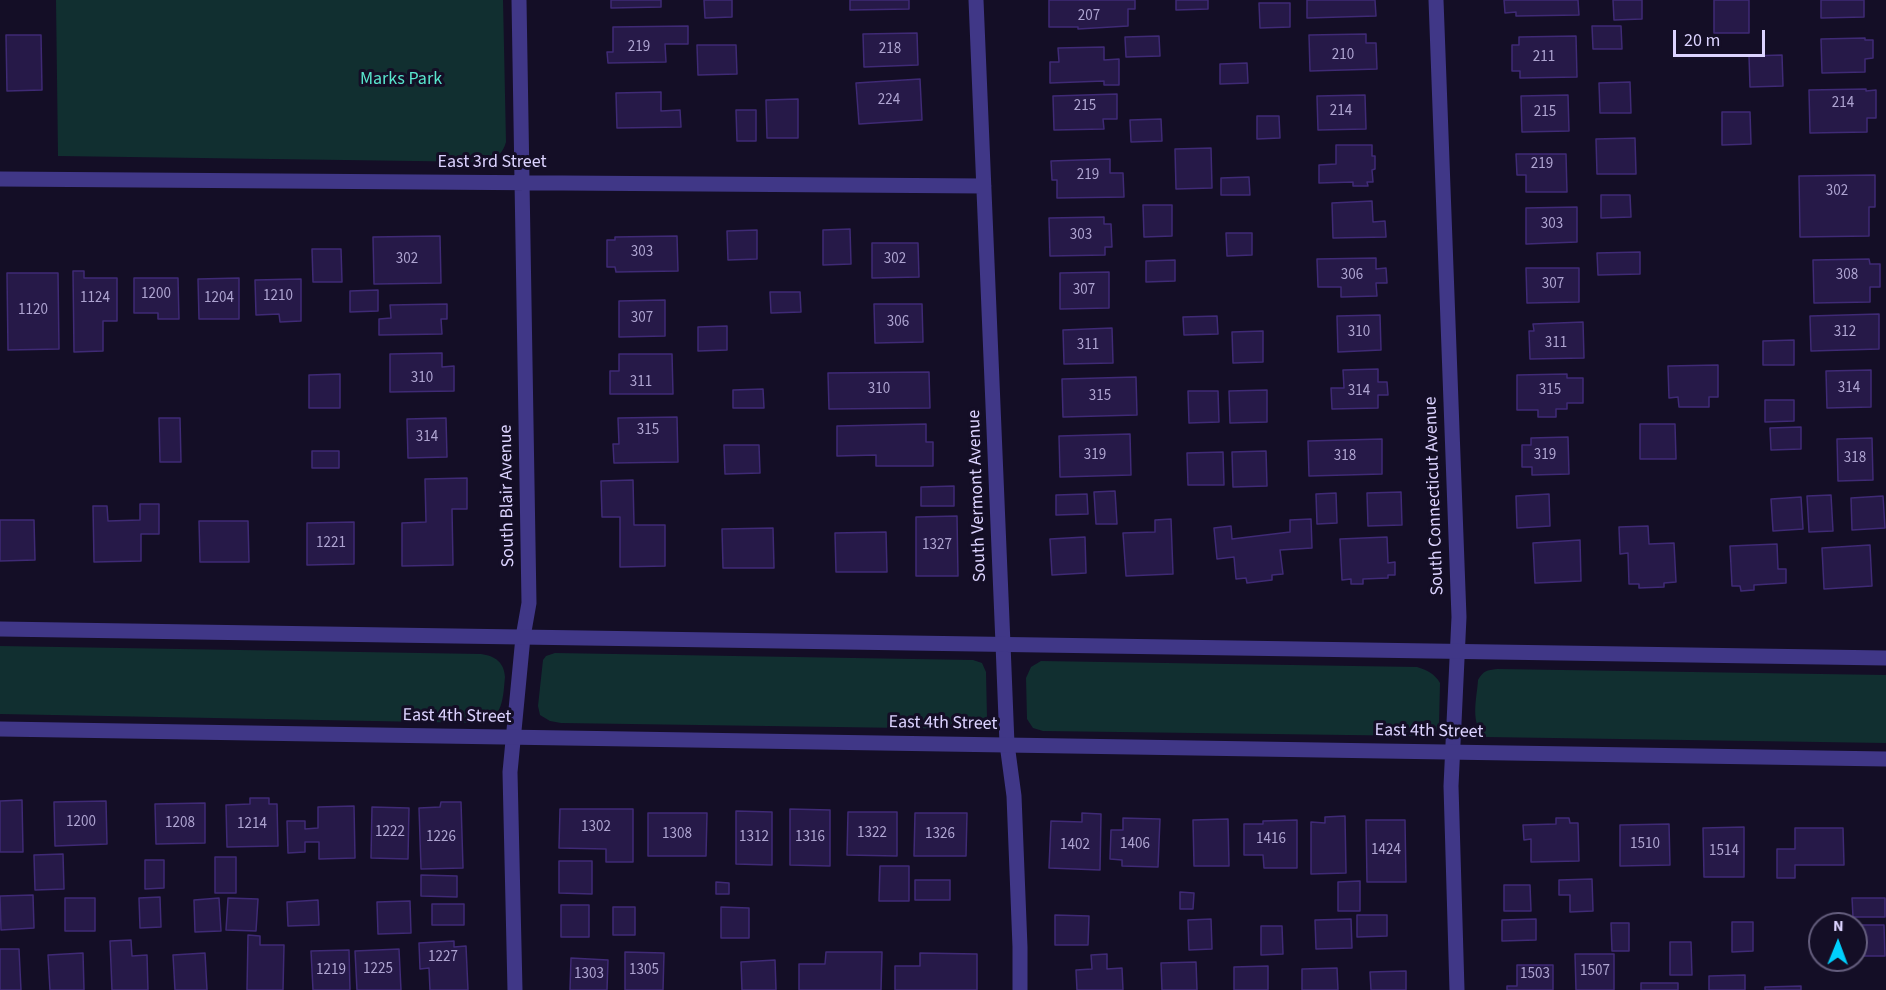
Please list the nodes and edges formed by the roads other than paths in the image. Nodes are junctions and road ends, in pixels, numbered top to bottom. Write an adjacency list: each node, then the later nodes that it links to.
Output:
1 (519, 0): 5 (street, South Blair Avenue)
2 (976, 0): 6 (street, South Vermont Avenue)
3 (1436, 0): 10 (street, South Connecticut Avenue)
4 (0, 179): 5 (street, East 3rd Street)
5 (523, 183): 6 (street, East 3rd Street); 8 (street, South Blair Avenue)
6 (984, 186): 9 (street, South Vermont Avenue)
7 (0, 628): 8 (street)
8 (523, 637): 9 (street); 13 (street, South Blair Avenue)
9 (1002, 644): 10 (street); 14 (street, South Vermont Avenue)
10 (1458, 652): 11 (street); 15 (street, South Connecticut Avenue)
11 (1886, 658)
12 (0, 729): 13 (street, East 4th Street)
13 (512, 737): 14 (street, East 4th Street); 17 (street, South Blair Avenue)
14 (1007, 744): 15 (street, East 4th Street); 18 (street, South Vermont Avenue)
15 (1454, 751): 16 (street, East 4th Street); 19 (street, South Connecticut Avenue)
16 (1886, 759)
17 (515, 990)
18 (1020, 990)
19 (1457, 990)

